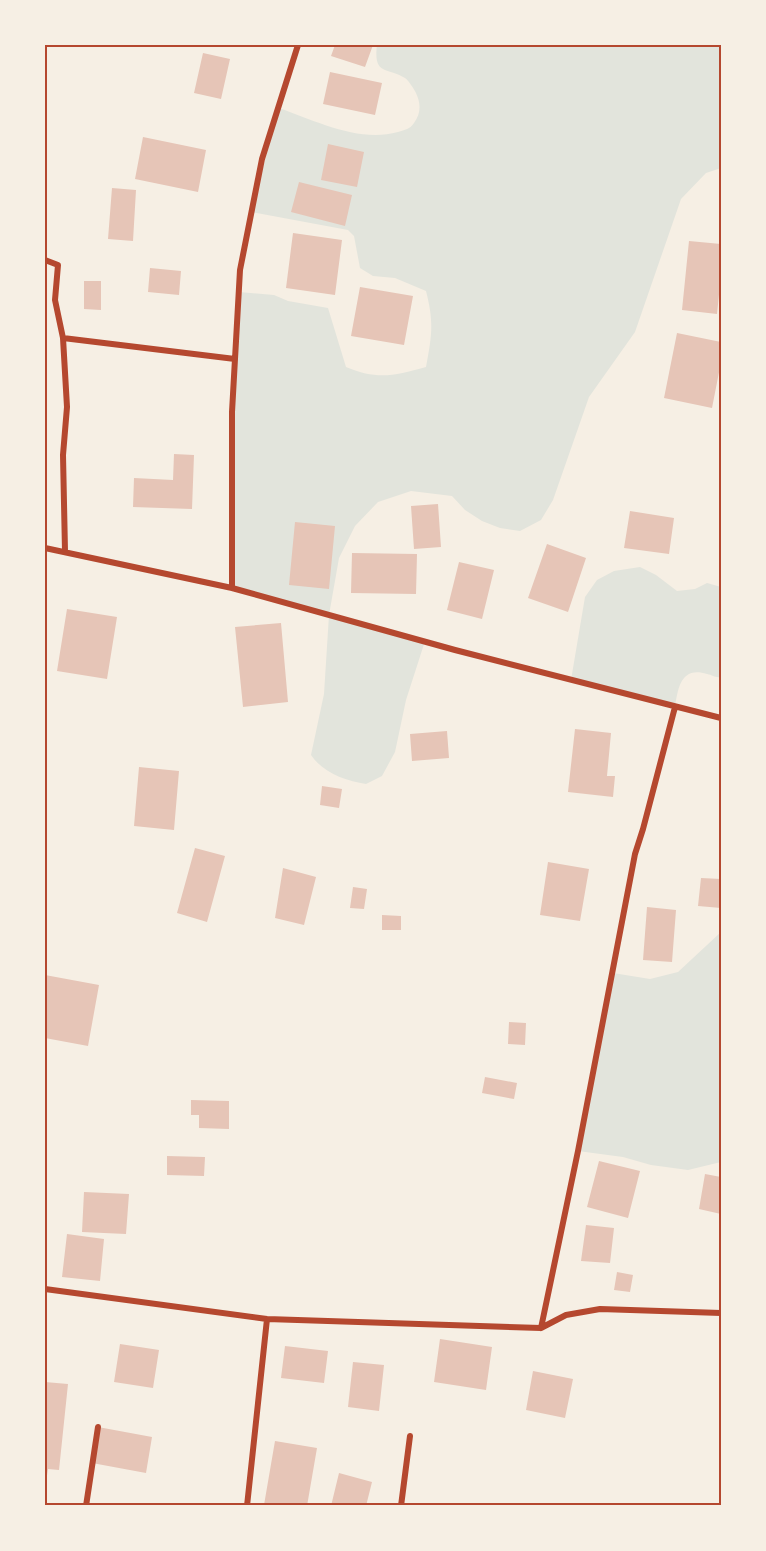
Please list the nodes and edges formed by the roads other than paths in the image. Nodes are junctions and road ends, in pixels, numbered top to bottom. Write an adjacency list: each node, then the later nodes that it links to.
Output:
1 (298, 45): 4 (street)
2 (45, 260): 3 (street)
3 (63, 338): 4 (street); 6 (street)
4 (235, 359): 7 (street)
5 (45, 548): 6 (street)
6 (65, 551): 7 (street)
7 (232, 588): 8 (street)
8 (675, 706): 9 (street); 13 (street)
9 (721, 718)
10 (45, 1289): 12 (street)
11 (721, 1313): 13 (street)
12 (267, 1319): 13 (street); 17 (street)
13 (541, 1328)
14 (98, 1427): 16 (street)
15 (410, 1436): 18 (street)
16 (86, 1506)
17 (247, 1506)
18 (401, 1506)

